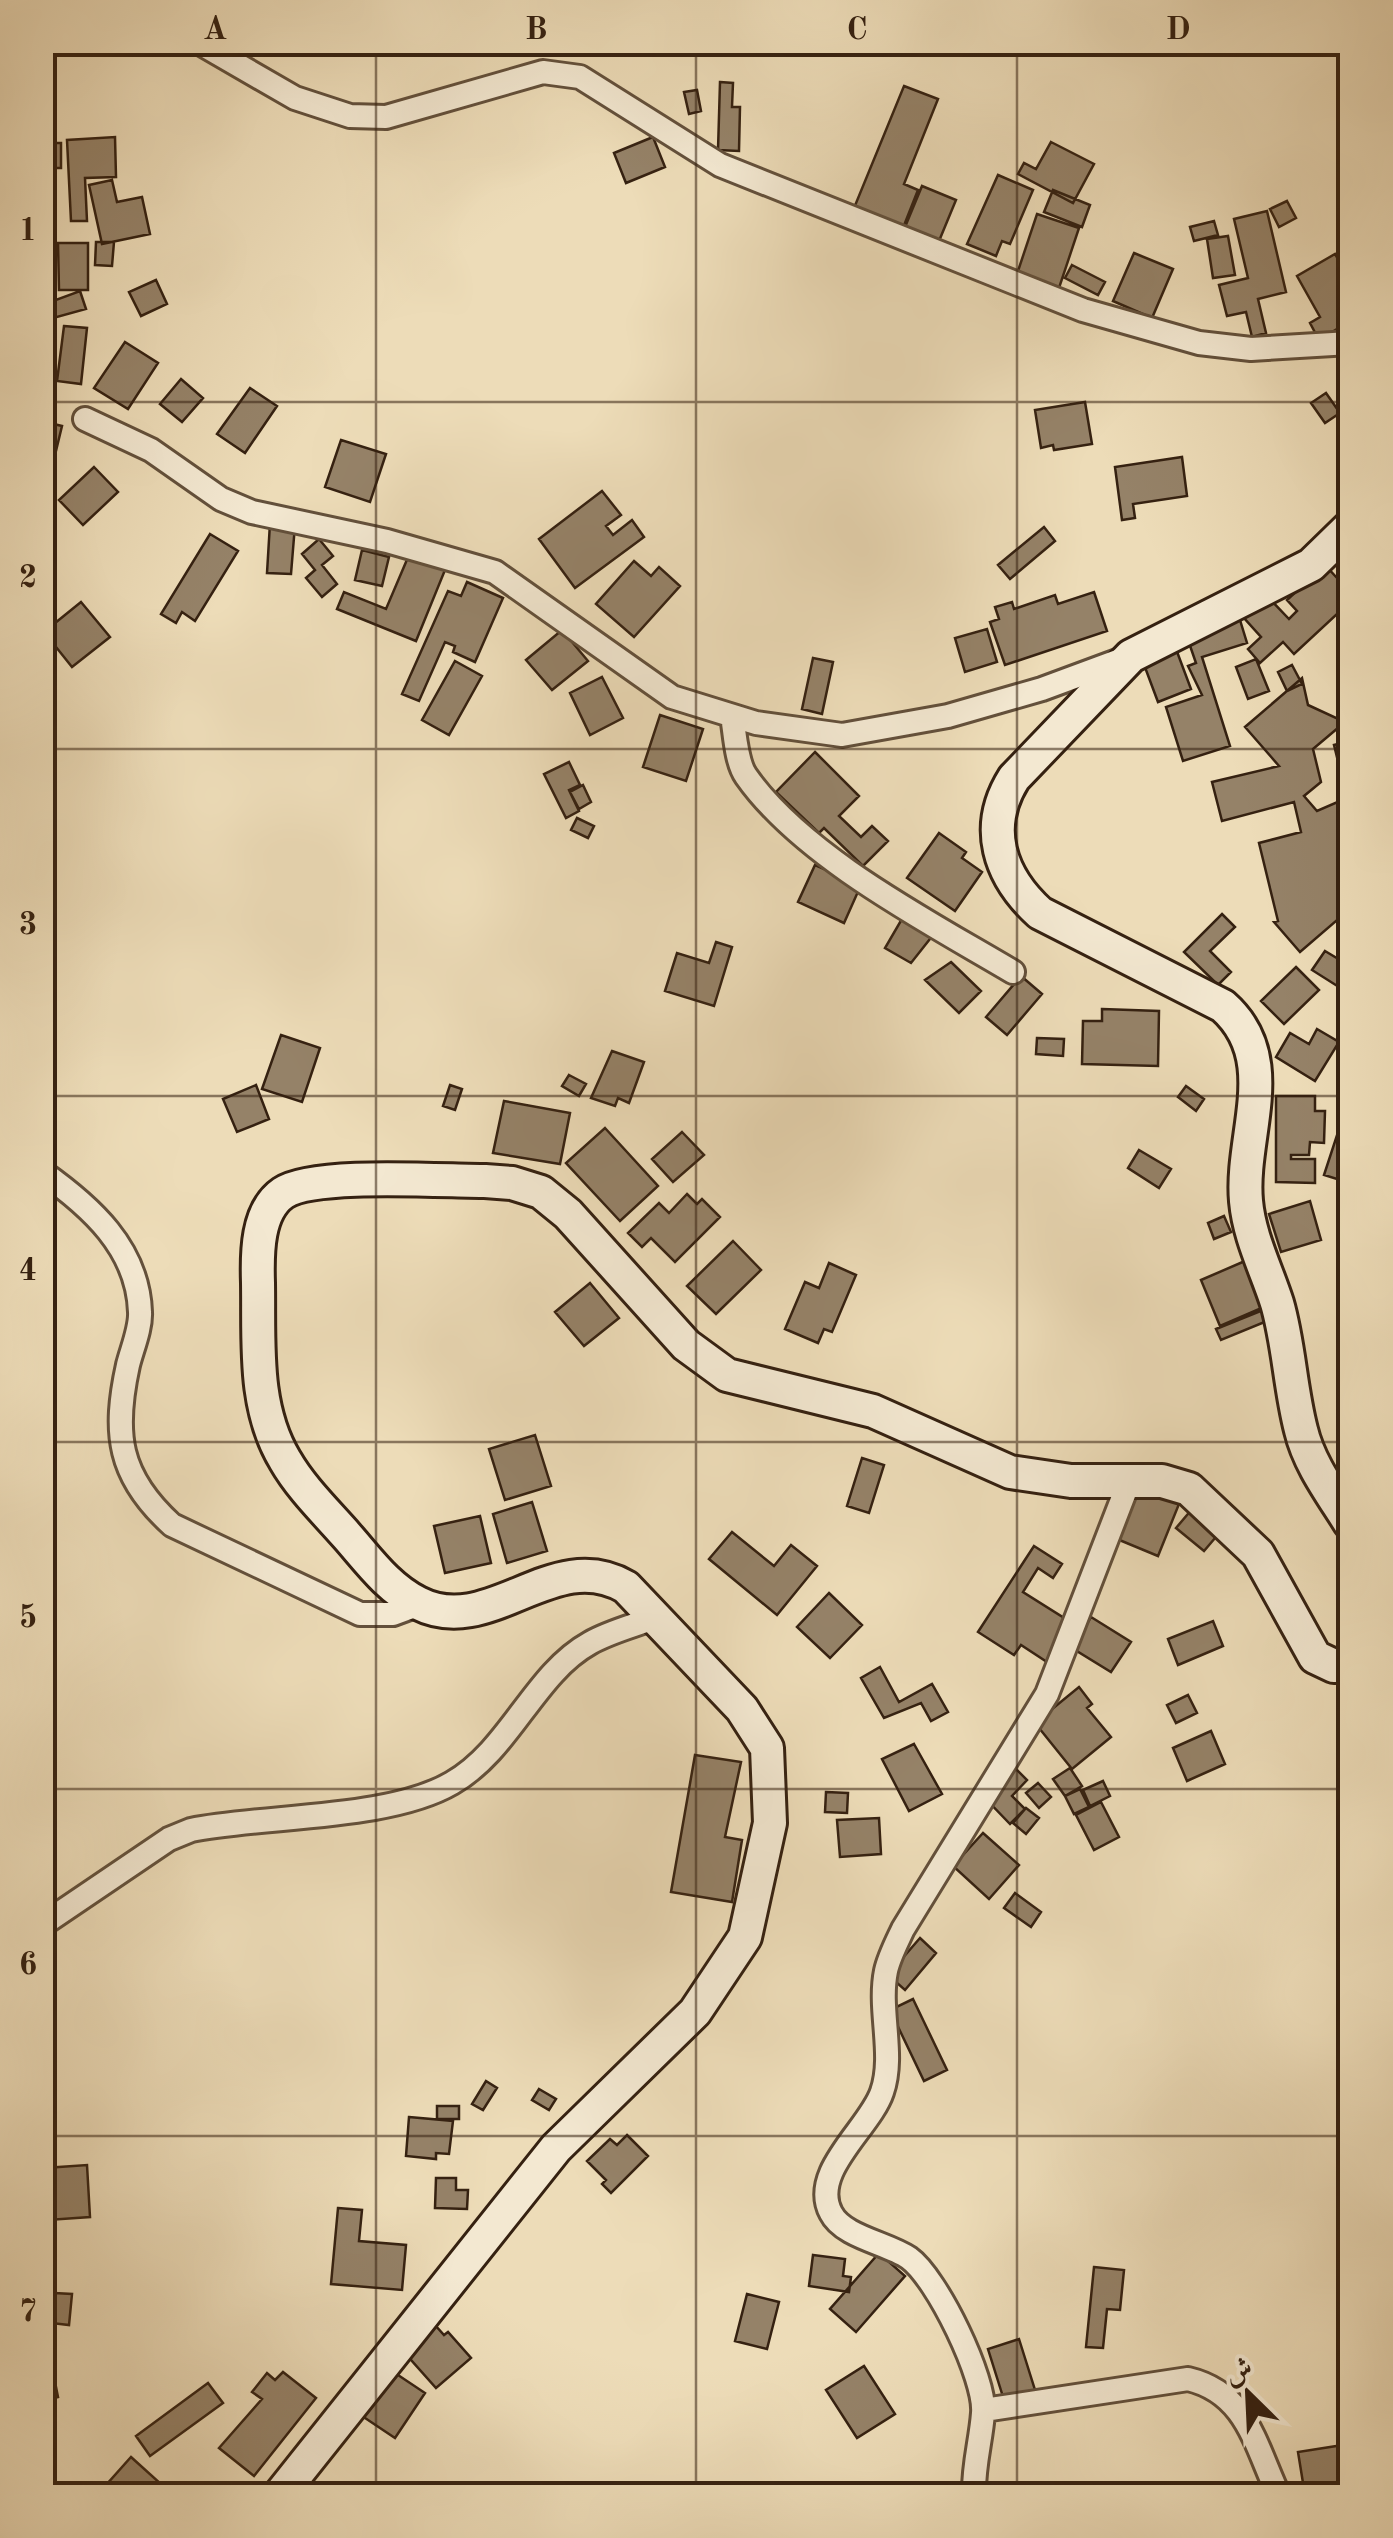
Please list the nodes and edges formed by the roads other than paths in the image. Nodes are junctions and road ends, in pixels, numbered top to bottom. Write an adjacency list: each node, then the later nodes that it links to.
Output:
1 (198, 42): 2 (street)
2 (1350, 342)
3 (86, 420): 6 (street)
4 (1350, 527): 5 (main road)
5 (1131, 656): 6 (street); 10 (main road)
6 (732, 716): 7 (street)
7 (1013, 972)
8 (42, 1172): 11 (street)
9 (1130, 1479): 11 (main road); 13 (main road); 15 (street)
10 (1350, 1524)
11 (420, 1604): 12 (main road)
12 (654, 1618): 14 (street); 16 (main road)
13 (1350, 1666)
14 (42, 1925)
15 (984, 2410): 17 (street); 18 (street)
16 (280, 2496)
17 (974, 2496)
18 (1279, 2496)

